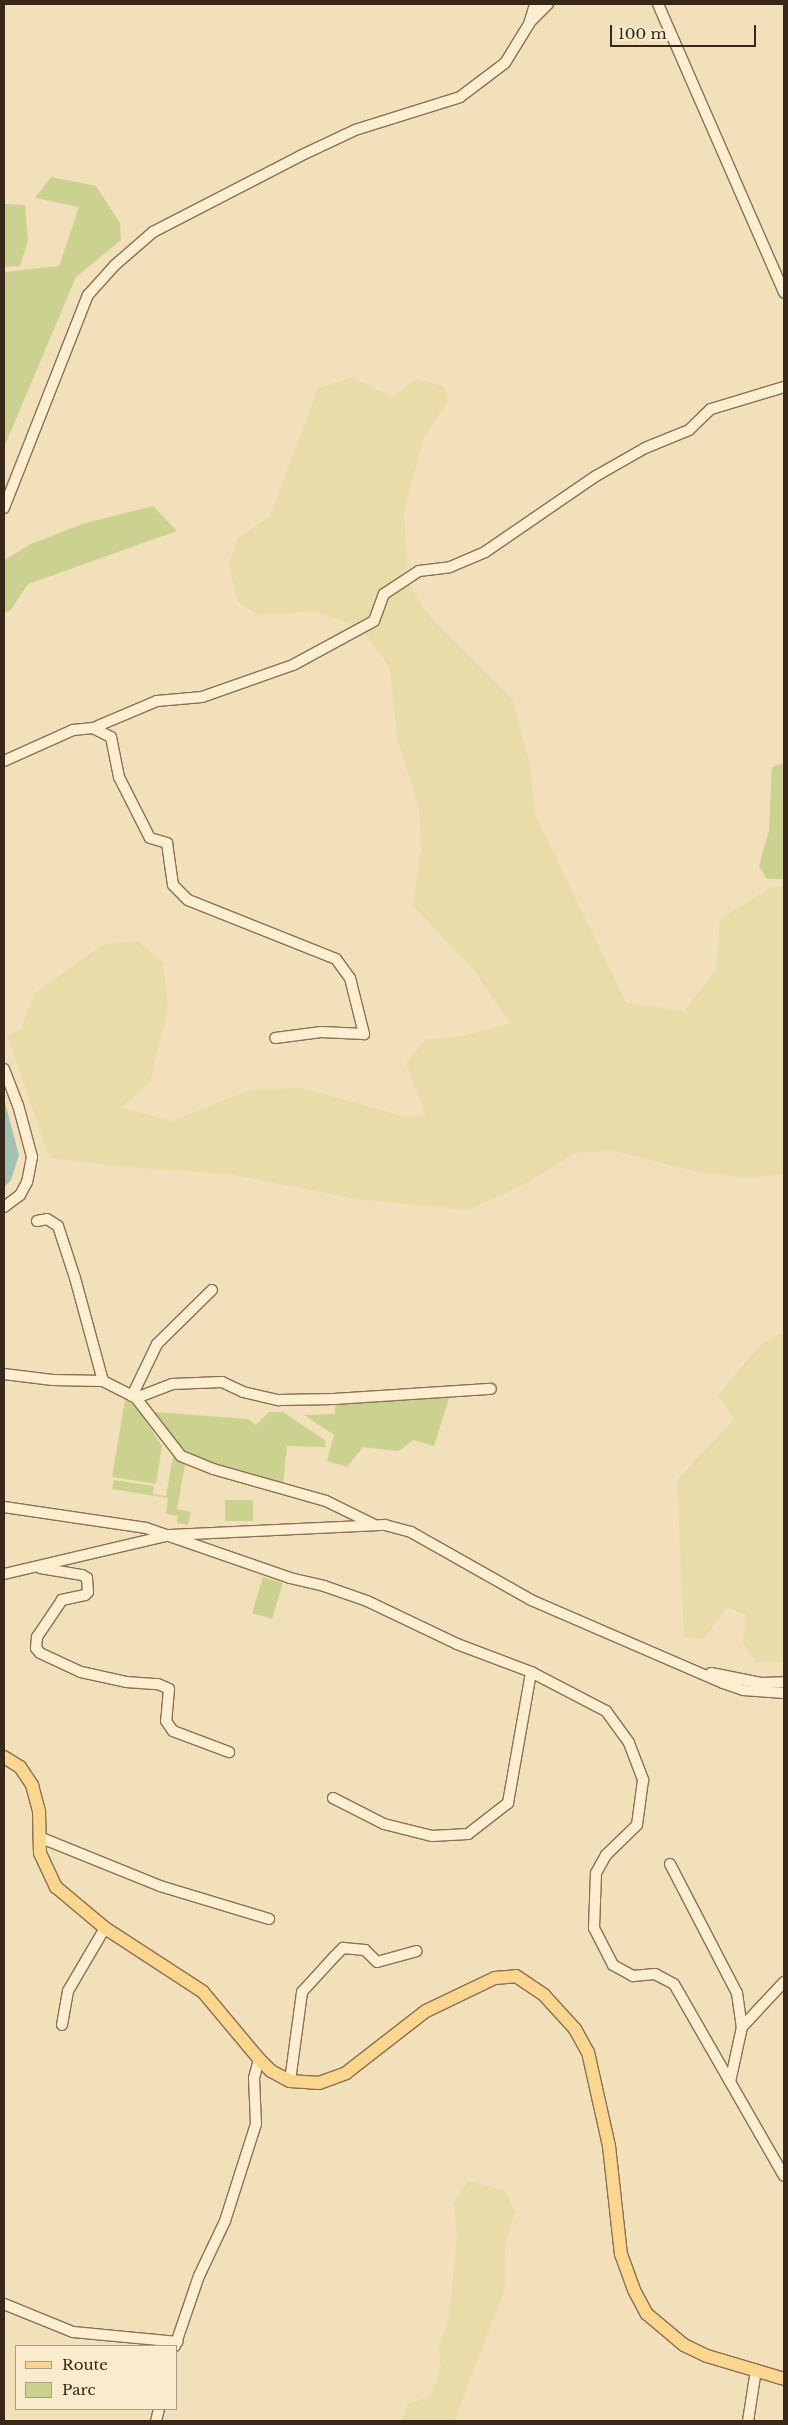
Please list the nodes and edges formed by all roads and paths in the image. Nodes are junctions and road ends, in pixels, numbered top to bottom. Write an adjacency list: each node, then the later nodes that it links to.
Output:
1 (535, 4): 4 (street)
2 (548, 4): 4 (street)
3 (658, 4): 5 (street)
4 (529, 24): 8 (street)
5 (780, 277): 6 (street)
6 (784, 293)
7 (784, 387): 9 (street)
8 (4, 508)
9 (93, 728): 10 (street); 11 (street)
10 (4, 761)
11 (275, 1038)
12 (4, 1069): 13 (street)
13 (4, 1207)
14 (36, 1221): 17 (street)
15 (212, 1290): 19 (street)
16 (4, 1374): 17 (street)
17 (103, 1382): 19 (street)
18 (491, 1389): 19 (street)
19 (134, 1397): 21 (street)
20 (4, 1507): 22 (street)
21 (374, 1524): 22 (street); 25 (street)
22 (170, 1534): 23 (street); 26 (street)
23 (36, 1568): 24 (street); 29 (street)
24 (4, 1574)
25 (700, 1671): 27 (street); 28 (street)
26 (531, 1672): 31 (street); 42 (street)
27 (784, 1682)
28 (784, 1693)
29 (229, 1752)
30 (4, 1757): 32 (main road)
31 (333, 1798)
32 (39, 1837): 34 (street); 35 (main road)
33 (670, 1864): 39 (street)
34 (269, 1919)
35 (105, 1928): 38 (street); 40 (main road)
36 (417, 1950): 41 (street)
37 (784, 1982): 39 (street)
38 (62, 2025)
39 (742, 2027): 42 (street)
40 (259, 2058): 41 (main road); 45 (street)
41 (290, 2081): 46 (main road)
42 (730, 2082): 43 (street)
43 (784, 2176)
44 (4, 2304): 45 (street)
45 (176, 2344)
46 (756, 2370): 47 (main road); 48 (street)
47 (784, 2379)
48 (748, 2421)

